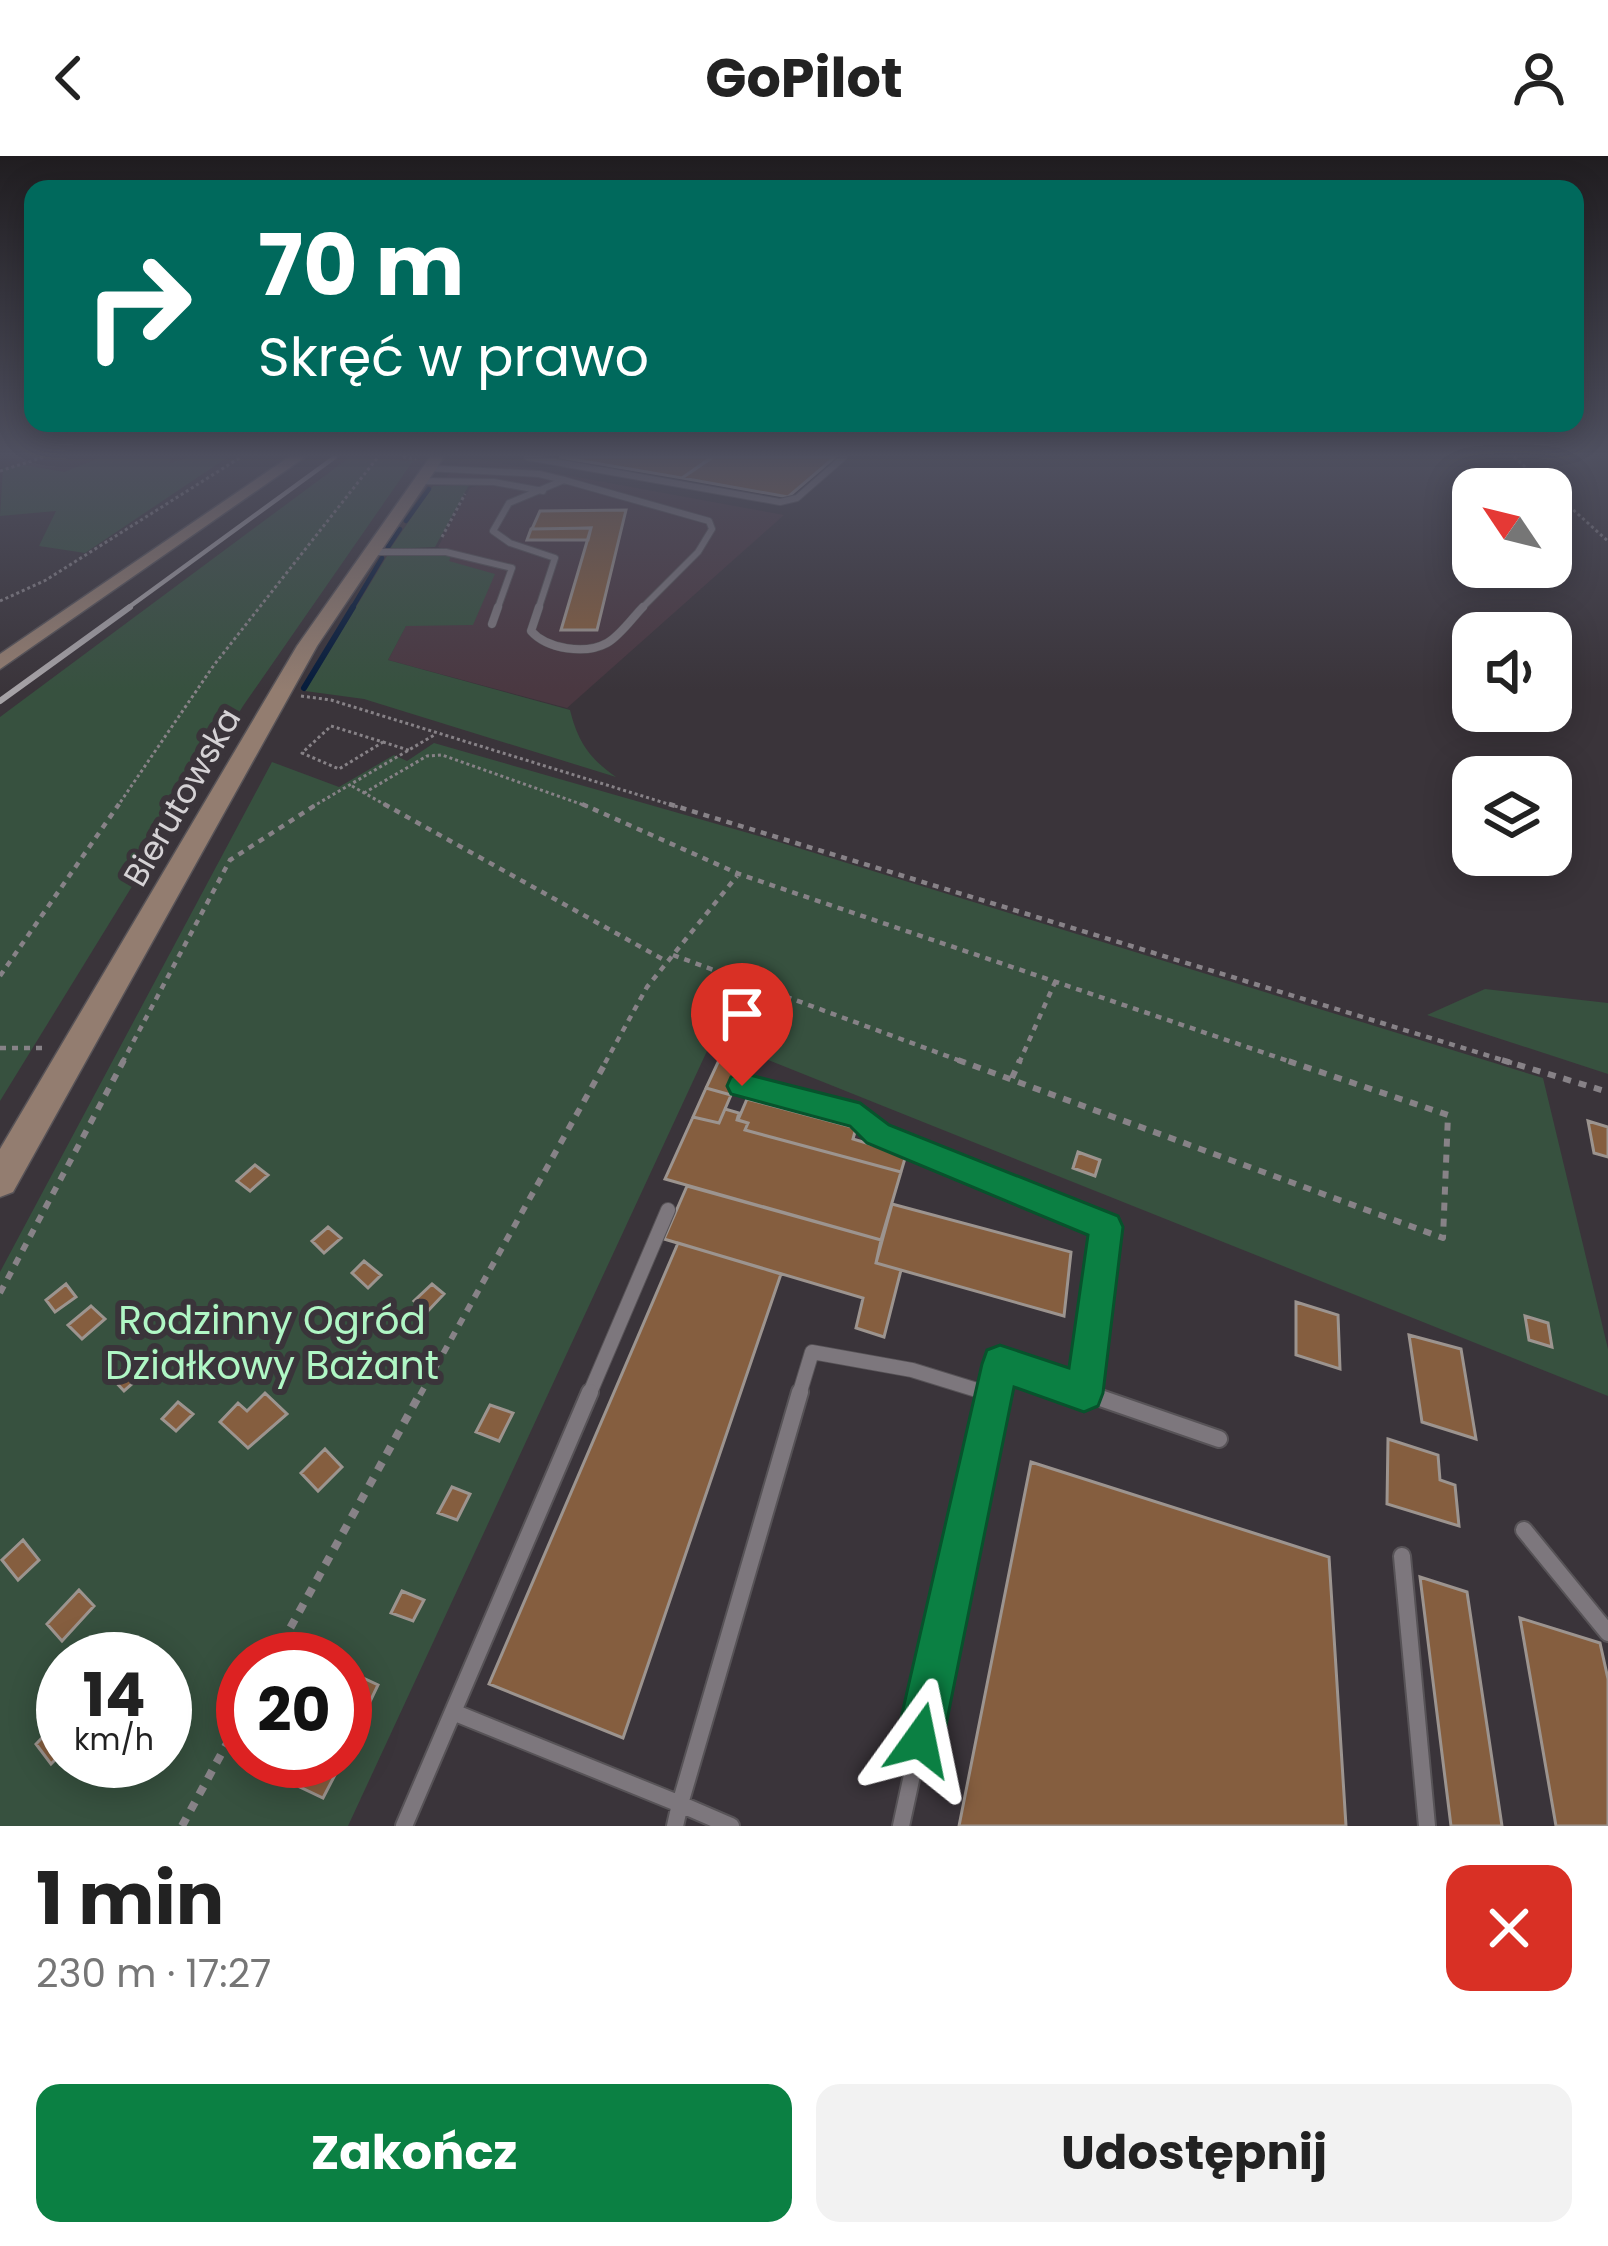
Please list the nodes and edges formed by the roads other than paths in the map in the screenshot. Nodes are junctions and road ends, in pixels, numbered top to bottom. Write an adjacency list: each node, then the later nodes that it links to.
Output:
1 (162, 535): 8 (main road)
2 (185, 535): 9 (main road)
3 (381, 535): 6 (main road, Bierutowska)
4 (499, 535): 5 (lane)
5 (708, 535)
6 (368, 553): 7 (lane); 11 (main road, Bierutowska)
7 (492, 623)
8 (0, 644)
9 (0, 663)
10 (742, 1086): 13 (lane)
11 (0, 1181)
12 (668, 1210): 19 (lane)
13 (1084, 1393): 14 (lane); 15 (lane)
14 (994, 1396): 20 (lane); 24 (lane)
15 (1219, 1439)
16 (1524, 1530): 18 (lane)
17 (1402, 1556): 25 (lane)
18 (1608, 1633)
19 (453, 1712): 20 (lane); 21 (lane)
20 (680, 1804): 22 (lane); 23 (lane)
21 (404, 1826)
22 (675, 1826)
23 (731, 1826)
24 (901, 1826)
25 (1427, 1826)

